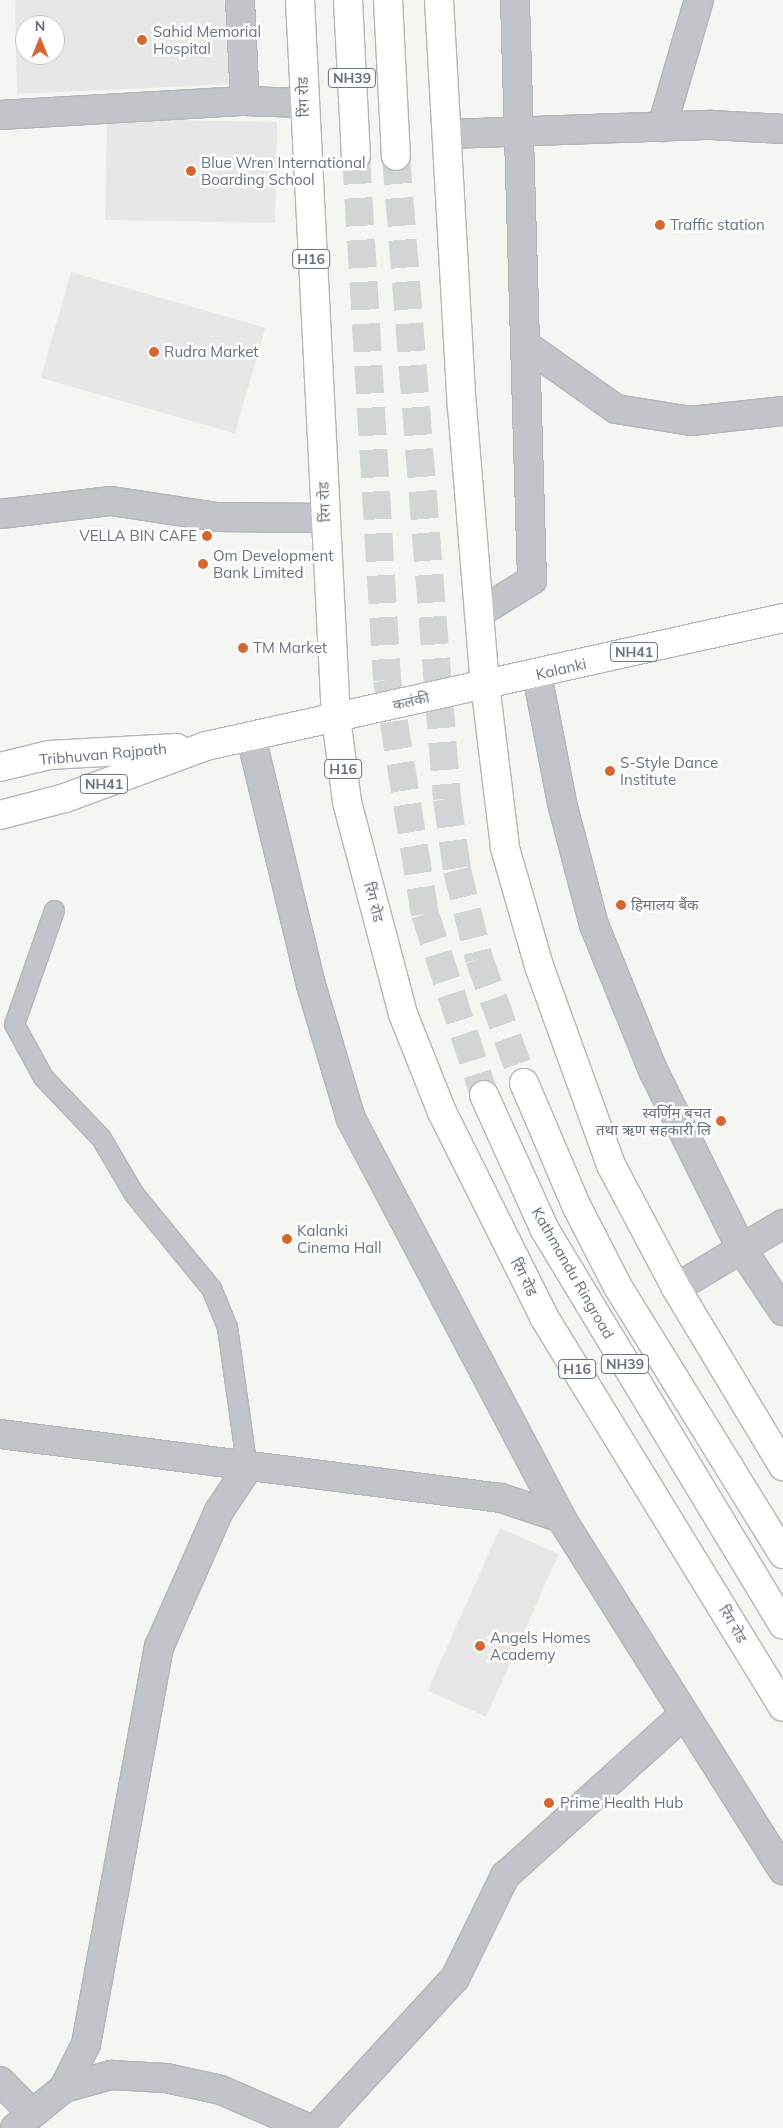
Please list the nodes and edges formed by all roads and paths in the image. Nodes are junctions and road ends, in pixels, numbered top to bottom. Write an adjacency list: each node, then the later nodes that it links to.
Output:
1 (240, 0): 8 (street)
2 (300, 0): 9 (main road, रिंग रोड / H16)
3 (348, 0): 15 (main road, NH39)
4 (388, 0): 16 (main road, NH39)
5 (439, 0): 14 (main road)
6 (515, 0): 13 (street)
7 (698, 0): 11 (street)
8 (245, 101): 9 (street); 10 (street)
9 (303, 103): 20 (main road, रिंग रोड / H16)
10 (0, 114)
11 (662, 127): 12 (street); 13 (street)
12 (783, 129)
13 (522, 132): 14 (street); 17 (street)
14 (449, 134): 21 (main road)
15 (356, 156)
16 (396, 156)
17 (527, 346): 18 (street); 21 (street)
18 (783, 411)
19 (0, 514): 20 (street)
20 (325, 518): 25 (main road, रिंग रोड / H16)
21 (480, 613): 24 (main road)
22 (783, 618): 23 (main road, Kalanki / NH41)
23 (537, 675): 24 (main road, Kalanki / NH41); 34 (street)
24 (485, 684): 25 (main road, कलंकी / NH41); 35 (main road)
25 (336, 718): 26 (main road, Tribhuvan Rajpath / NH41); 43 (main road, रिंग रोड / H16)
26 (250, 737): 27 (main road, Tribhuvan Rajpath / NH41); 40 (street)
27 (206, 746): 28 (main road, Tribhuvan Rajpath / NH41); 29 (main road, Tribhuvan Rajpath / NH41)
28 (0, 767)
29 (0, 815)
30 (54, 910): 39 (lane)
31 (524, 1083): 41 (main road, NH39)
32 (484, 1095): 42 (main road, Kathmandu Ringroad / NH39)
33 (783, 1224): 34 (street)
34 (741, 1248): 35 (street); 36 (street)
35 (676, 1288): 38 (main road)
36 (783, 1311)
37 (0, 1434): 39 (street)
38 (783, 1466)
39 (247, 1468): 40 (street); 47 (street)
40 (560, 1518): 44 (street)
41 (783, 1554)
42 (783, 1624)
43 (783, 1707)
44 (682, 1716): 45 (street); 50 (street)
45 (783, 1870)
46 (0, 2081): 48 (street)
47 (64, 2088): 48 (street); 49 (street)
48 (23, 2120)
49 (308, 2128)
50 (317, 2128)

